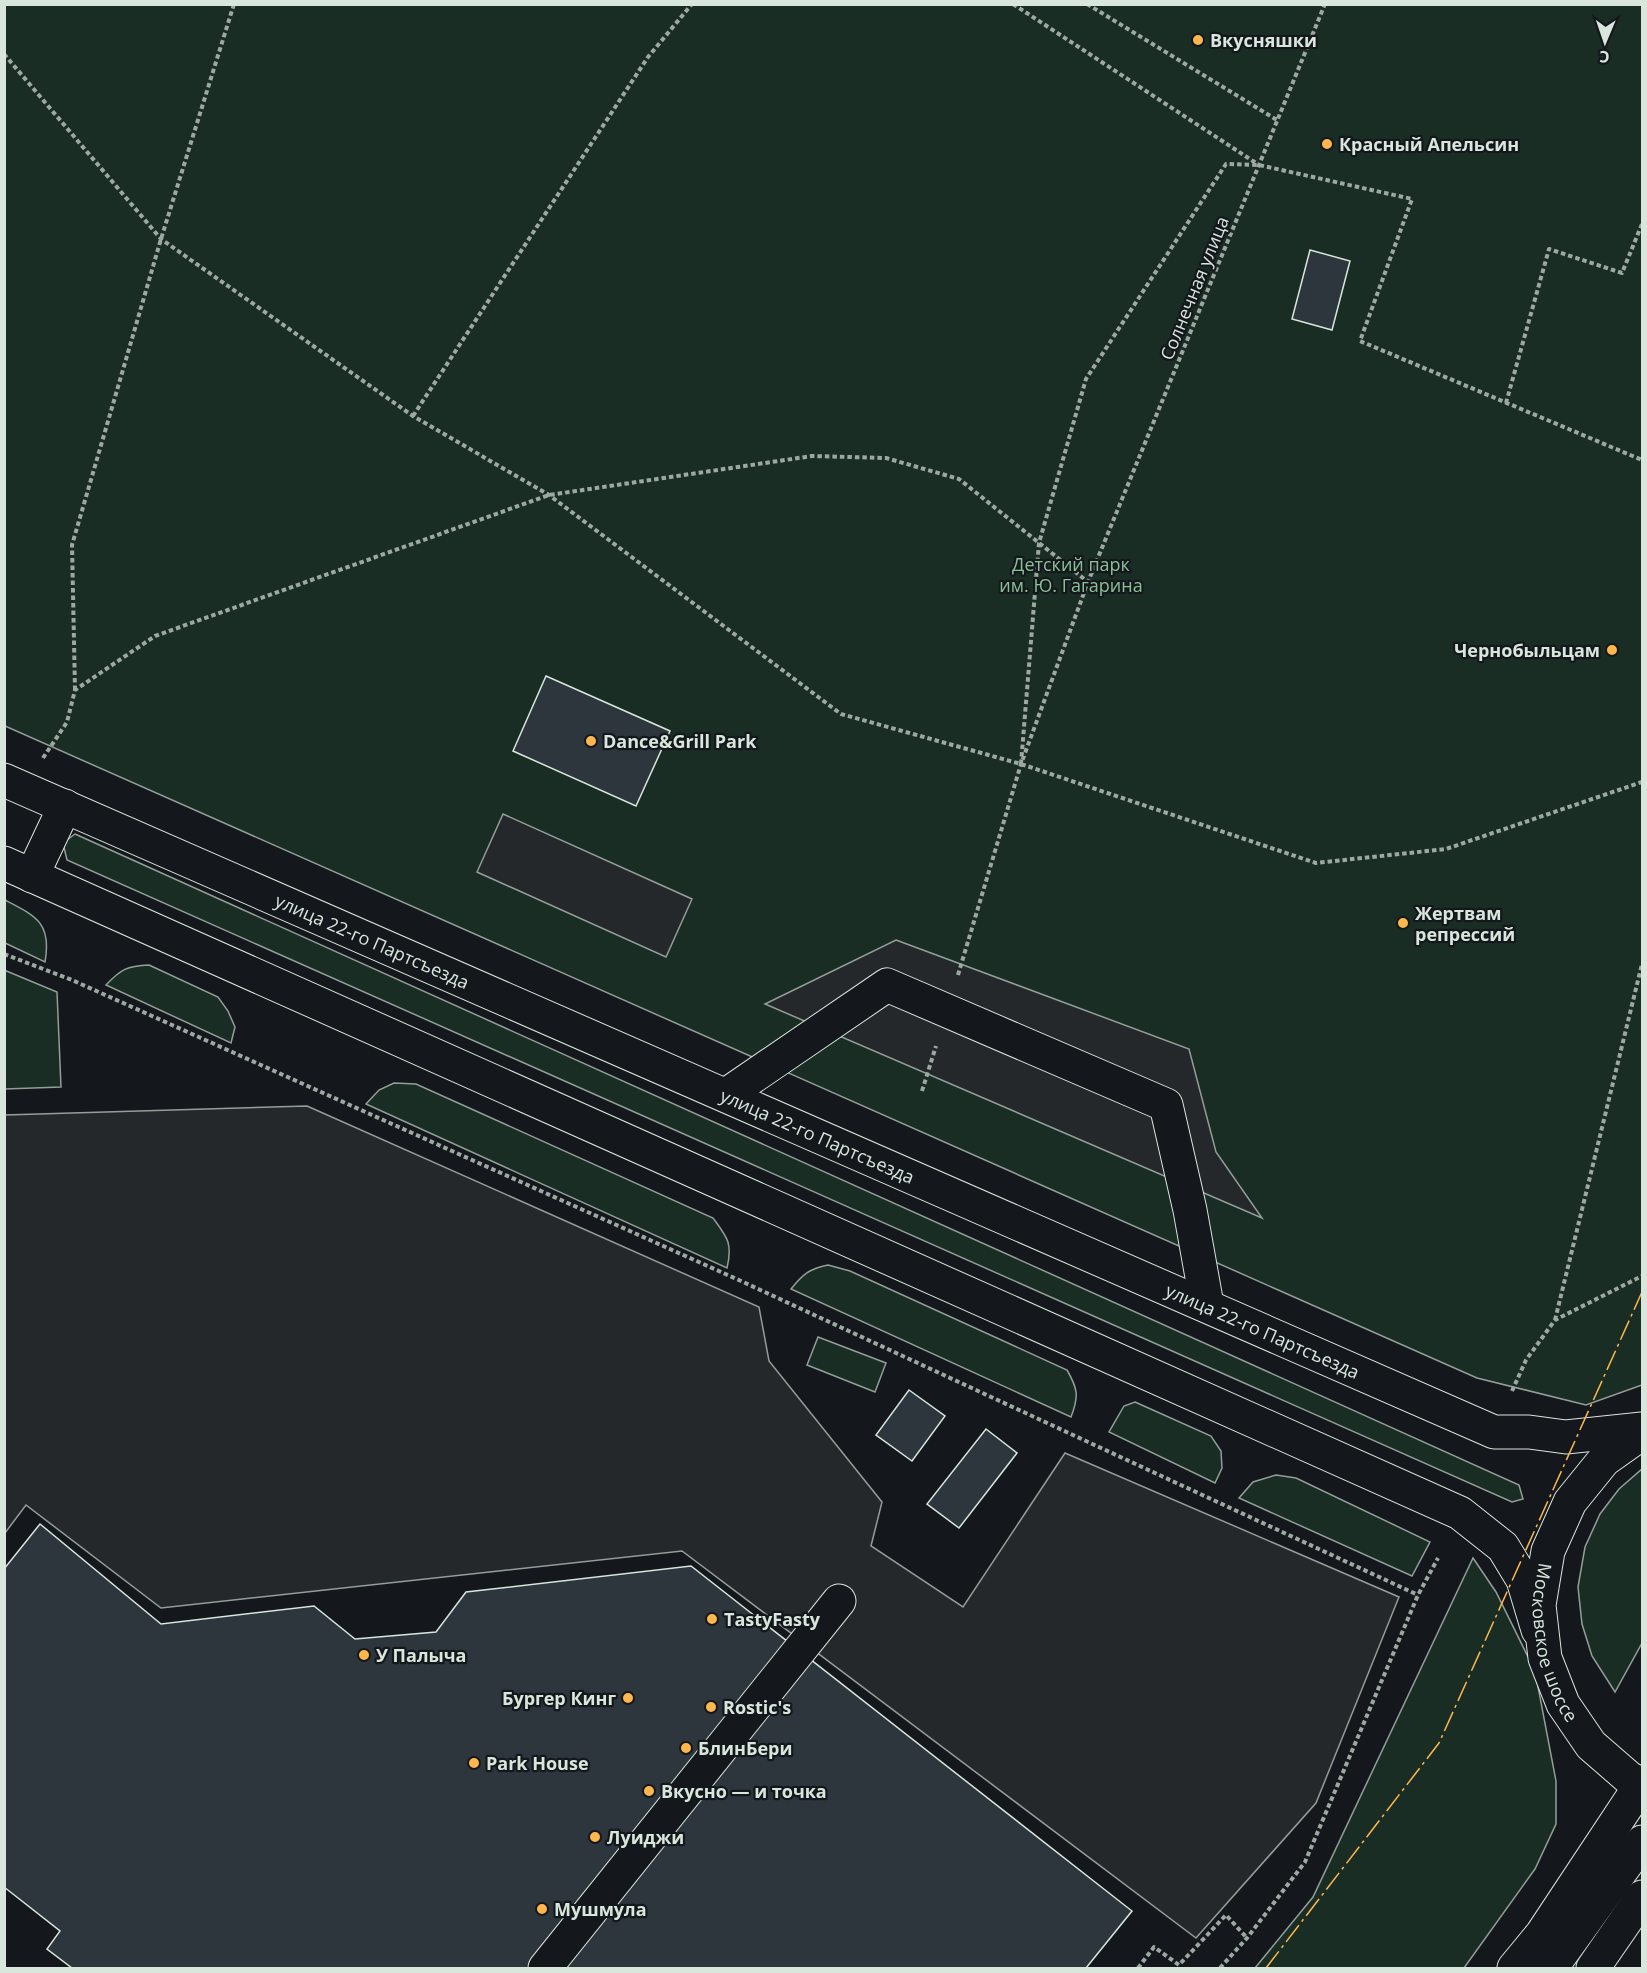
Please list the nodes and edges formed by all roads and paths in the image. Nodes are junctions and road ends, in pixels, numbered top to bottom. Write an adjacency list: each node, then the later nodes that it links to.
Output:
1 (234, 4): 10 (path)
2 (692, 4): 12 (path)
3 (1013, 4): 8 (path)
4 (1087, 4): 7 (path)
5 (1325, 4): 7 (path, Солнечная улица)
6 (4, 54): 10 (path)
7 (1277, 120): 8 (path, Солнечная улица)
8 (1259, 165): 11 (path); 15 (path); 16 (path, Солнечная улица)
9 (1642, 224): 11 (path)
10 (161, 239): 12 (path); 17 (path)
11 (1506, 403): 13 (path)
12 (413, 416): 14 (path)
13 (1642, 460)
14 (549, 495): 15 (path); 17 (path); 19 (path)
15 (1039, 543): 16 (path); 19 (path)
16 (1088, 582): 19 (path, Солнечная улица)
17 (75, 690): 18 (path)
18 (67, 722)
19 (1021, 764): 21 (path); 26 (path)
20 (4, 780): 22 (street, улица 22-го Партсъезда)
21 (1642, 782)
22 (65, 806): 23 (street); 28 (street, улица 22-го Партсъезда)
23 (18, 869): 37 (street)
24 (4, 954): 35 (path)
25 (1642, 964): 31 (path)
26 (947, 1011): 27 (path); 28 (street); 30 (street)
27 (922, 1091)
28 (726, 1095): 30 (street, улица 22-го Партсъезда)
29 (1642, 1276): 31 (path)
30 (1207, 1305): 33 (street, улица 22-го Партсъезда)
31 (1555, 1320): 32 (path)
32 (1512, 1391)
33 (1642, 1431): 37 (street, Московское шоссе)
34 (1438, 1558): 35 (path)
35 (1418, 1595): 41 (path)
36 (839, 1601): 42 (street)
37 (1545, 1658): 38 (street, Московское шоссе)
38 (1642, 1784): 45 (street, Московское шоссе)
39 (1642, 1842): 46 (street)
40 (1642, 1897): 47 (street)
41 (1247, 1938): 43 (path); 44 (path)
42 (545, 1968)
43 (1138, 1968)
44 (1220, 1968)
45 (1515, 1968)
46 (1551, 1968)
47 (1593, 1968)

